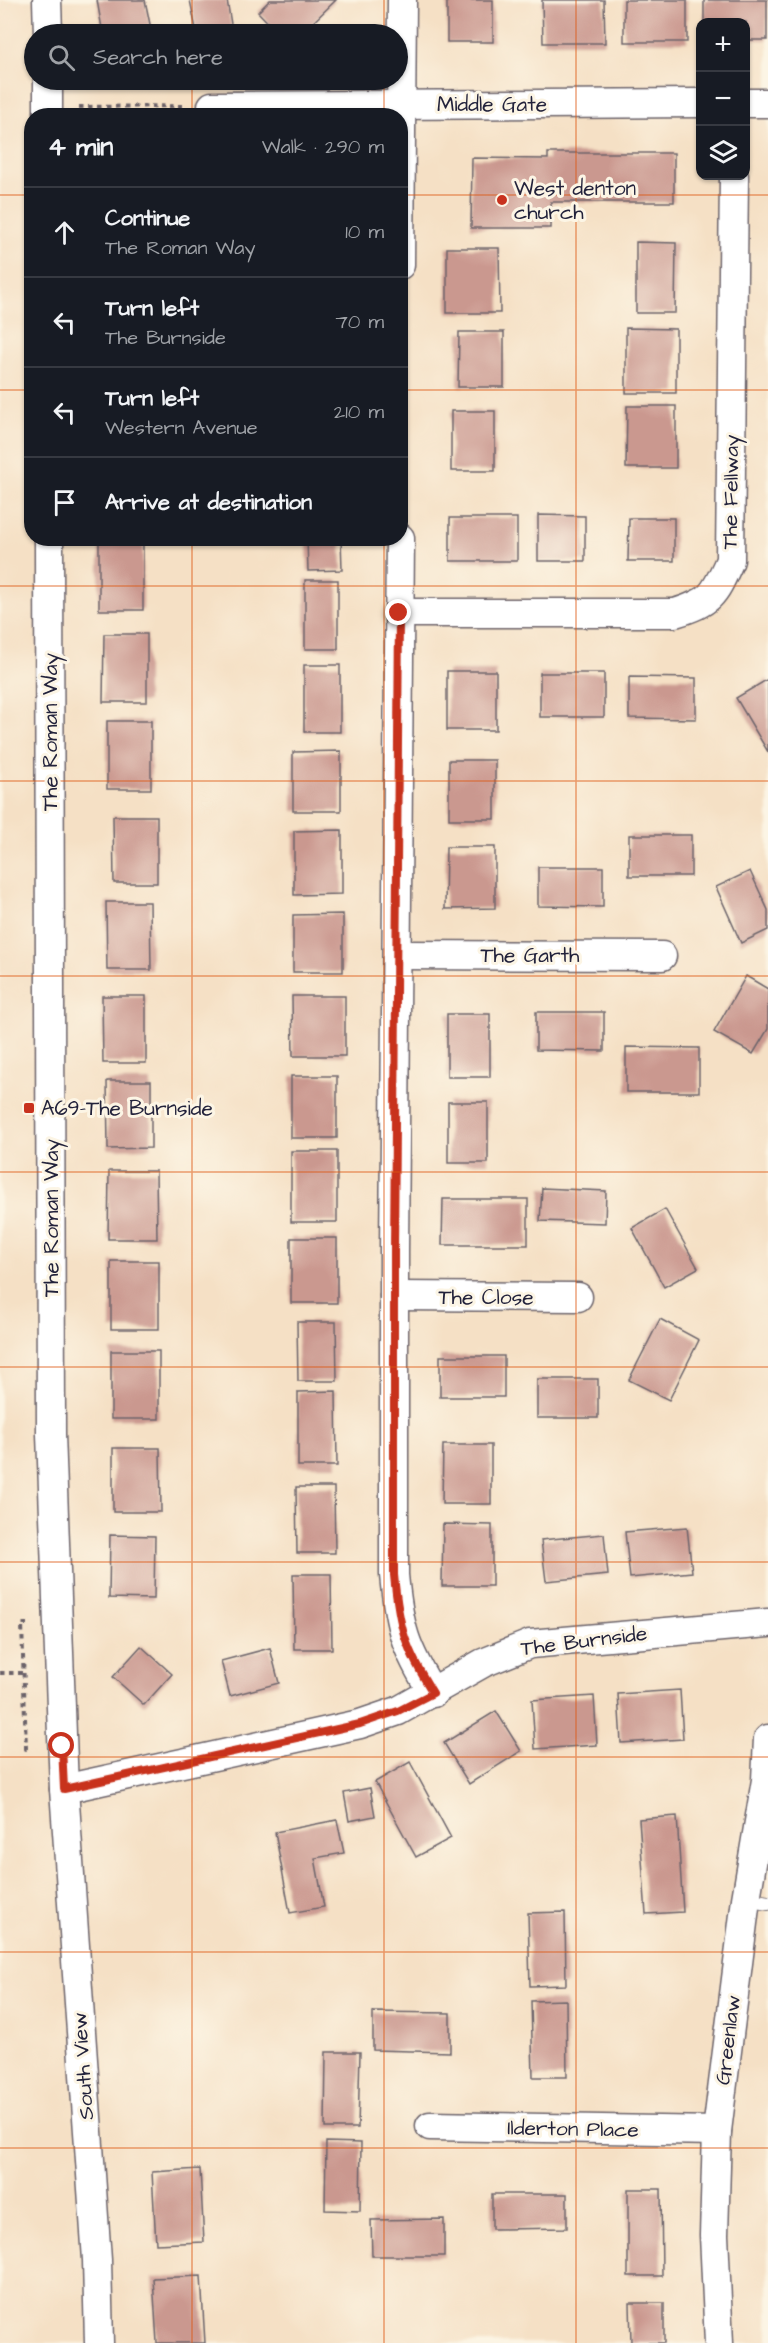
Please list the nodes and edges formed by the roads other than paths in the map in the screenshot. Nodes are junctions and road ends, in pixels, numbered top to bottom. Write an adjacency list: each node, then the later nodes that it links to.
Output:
1 (47, 0): 3 (street)
2 (402, 0): 4 (street)
3 (48, 24)
4 (402, 24)
5 (401, 90): 9 (street)
6 (696, 103): 9 (street, Middle Gate)
7 (750, 103): 8 (street)
8 (768, 103)
9 (401, 105): 10 (street, Middle Gate); 11 (street)
10 (212, 106)
11 (401, 108)
12 (734, 180): 15 (street, The Fellway)
13 (49, 546): 23 (street, The Roman Way)
14 (400, 546): 15 (street)
15 (399, 613): 16 (street)
16 (398, 955): 17 (street, The Garth); 18 (street)
17 (662, 956)
18 (393, 1296): 19 (street, The Close); 21 (street)
19 (578, 1297)
20 (768, 1623): 21 (street, The Burnside)
21 (433, 1693): 23 (street, The Burnside)
22 (768, 1739): 24 (street, Greenlaw)
23 (64, 1789): 27 (street, South View)
24 (757, 1901): 26 (street, Greenlaw)
25 (430, 2126): 26 (street, Ilderton Place)
26 (717, 2131): 28 (street, Greenlaw)
27 (99, 2343)
28 (719, 2343)

